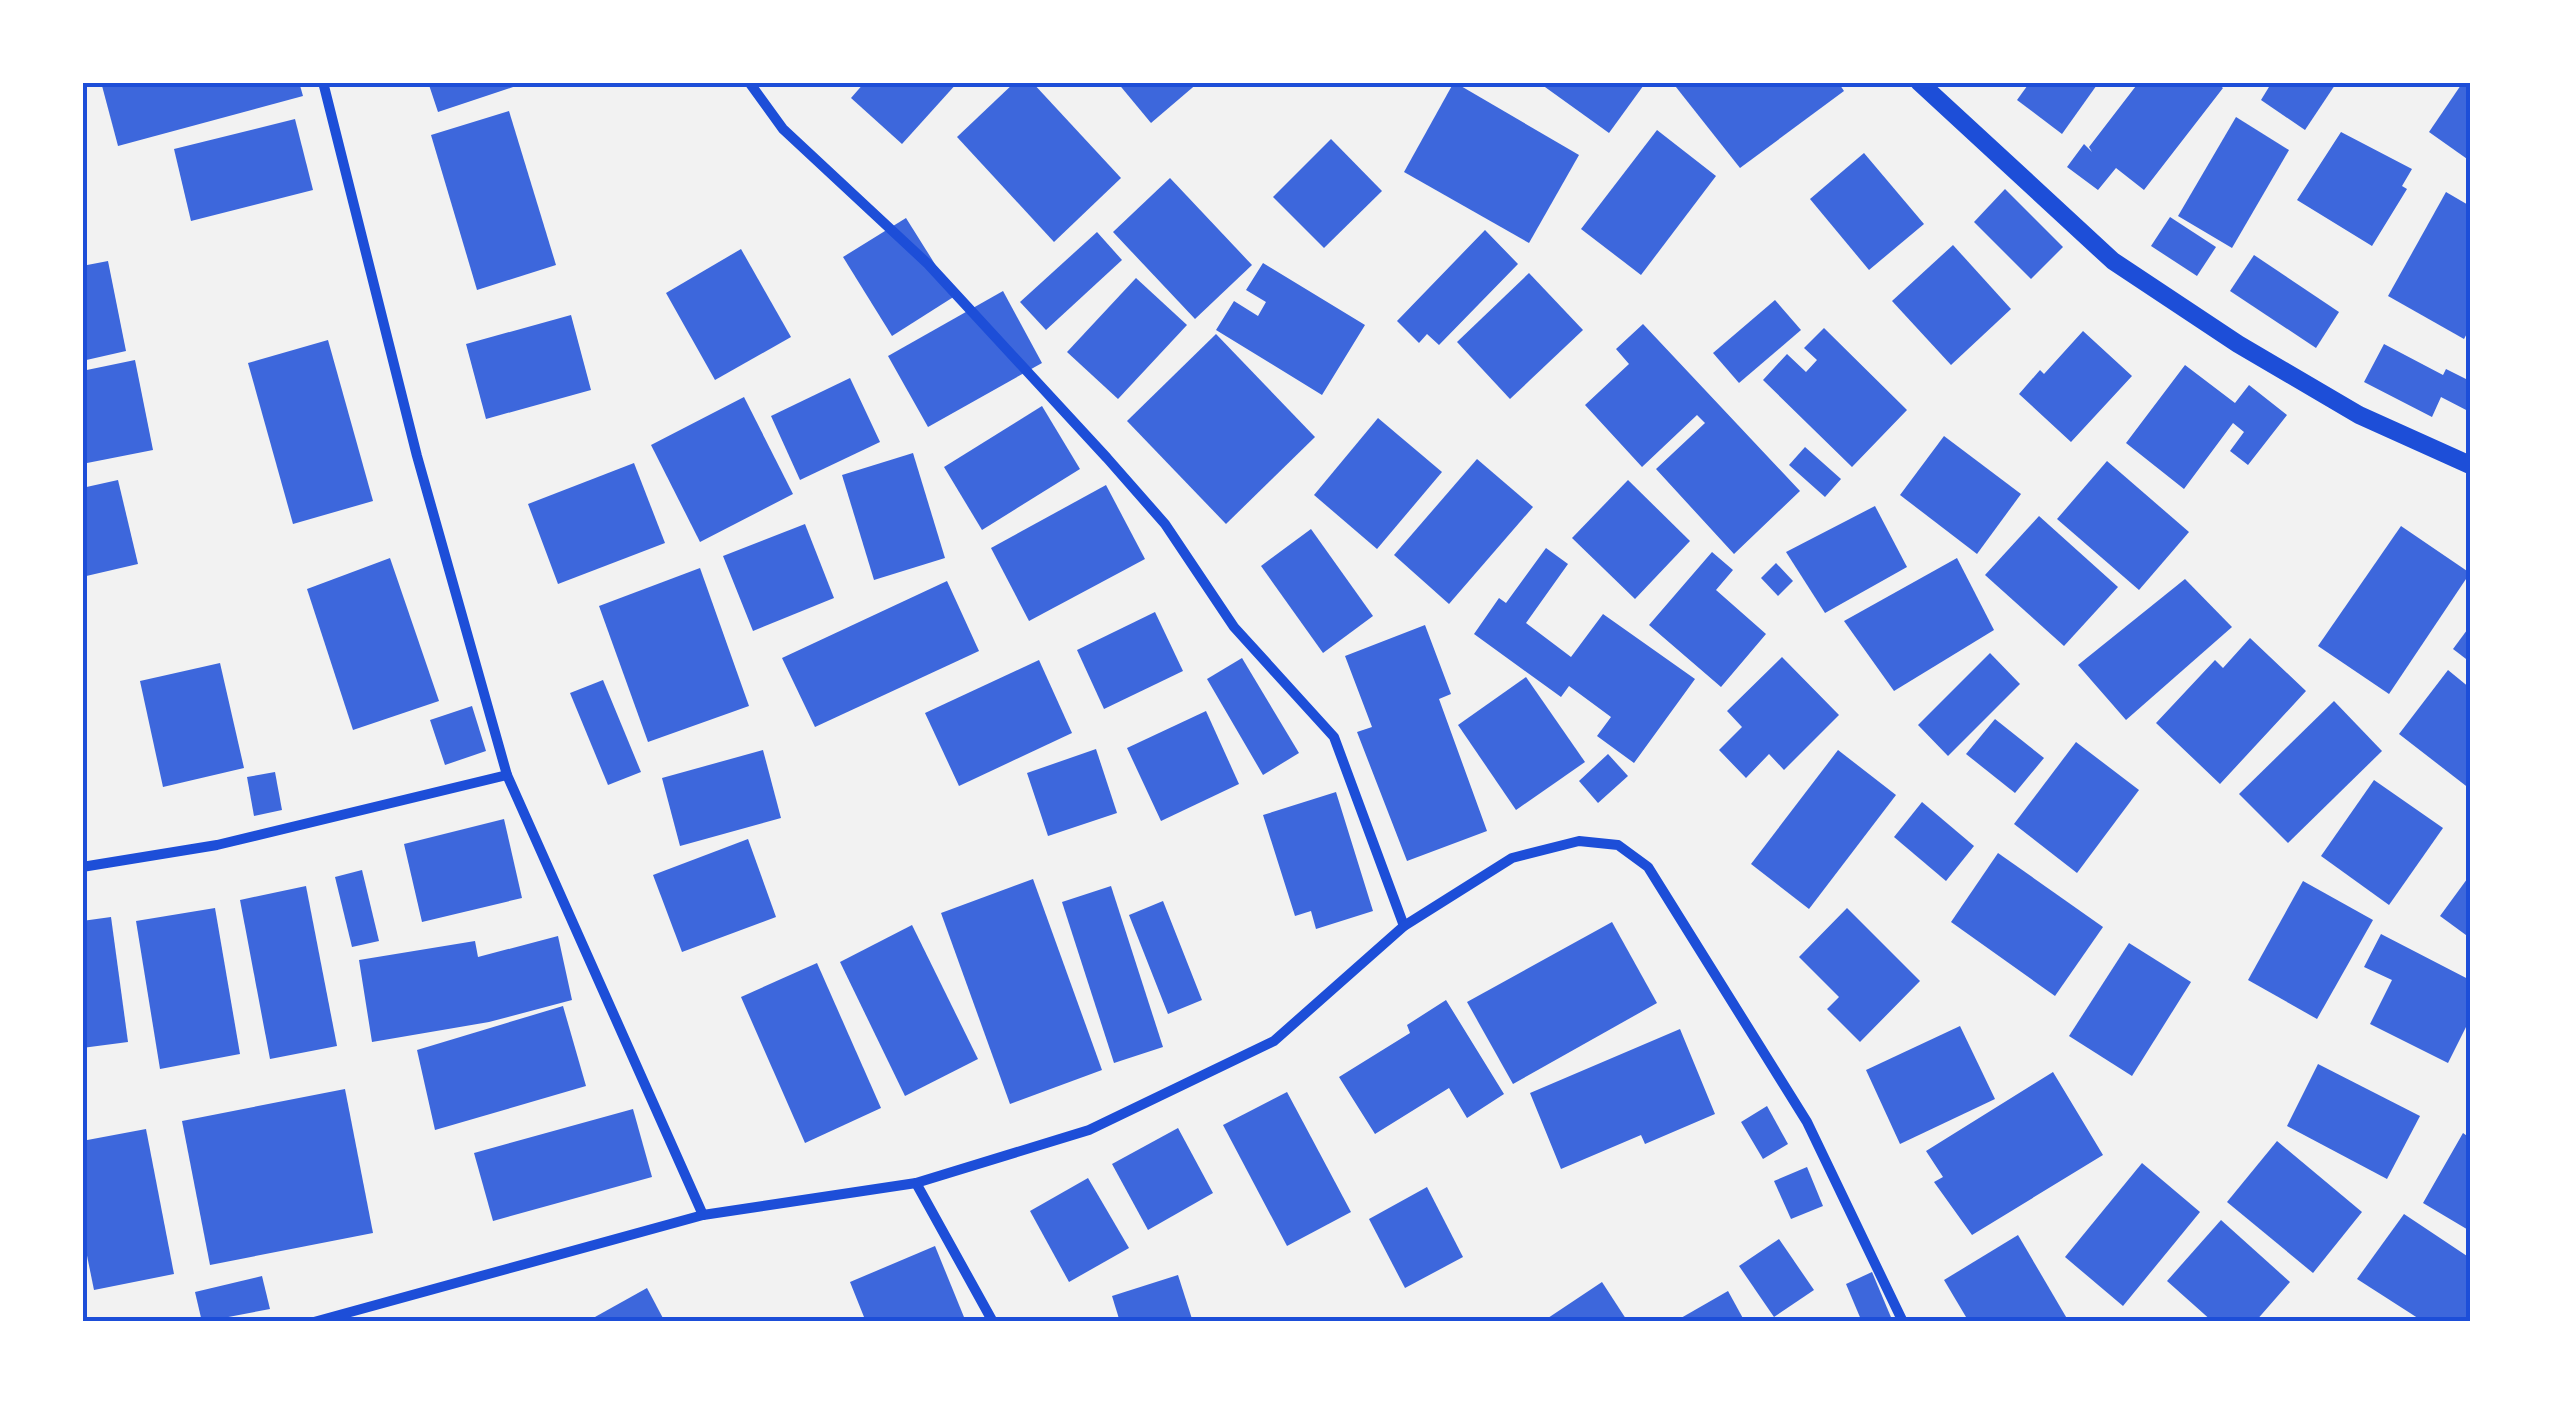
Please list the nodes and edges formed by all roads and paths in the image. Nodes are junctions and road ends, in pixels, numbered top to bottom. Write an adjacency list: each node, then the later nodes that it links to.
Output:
1 (323, 82): 5 (street)
2 (748, 82): 7 (street)
3 (1918, 82): 4 (street)
4 (2470, 465)
5 (507, 775): 6 (street); 9 (street)
6 (82, 868)
7 (1404, 926): 8 (street); 12 (street)
8 (916, 1183): 9 (street); 11 (street)
9 (702, 1214): 10 (street)
10 (314, 1322)
11 (993, 1322)
12 (1904, 1322)

